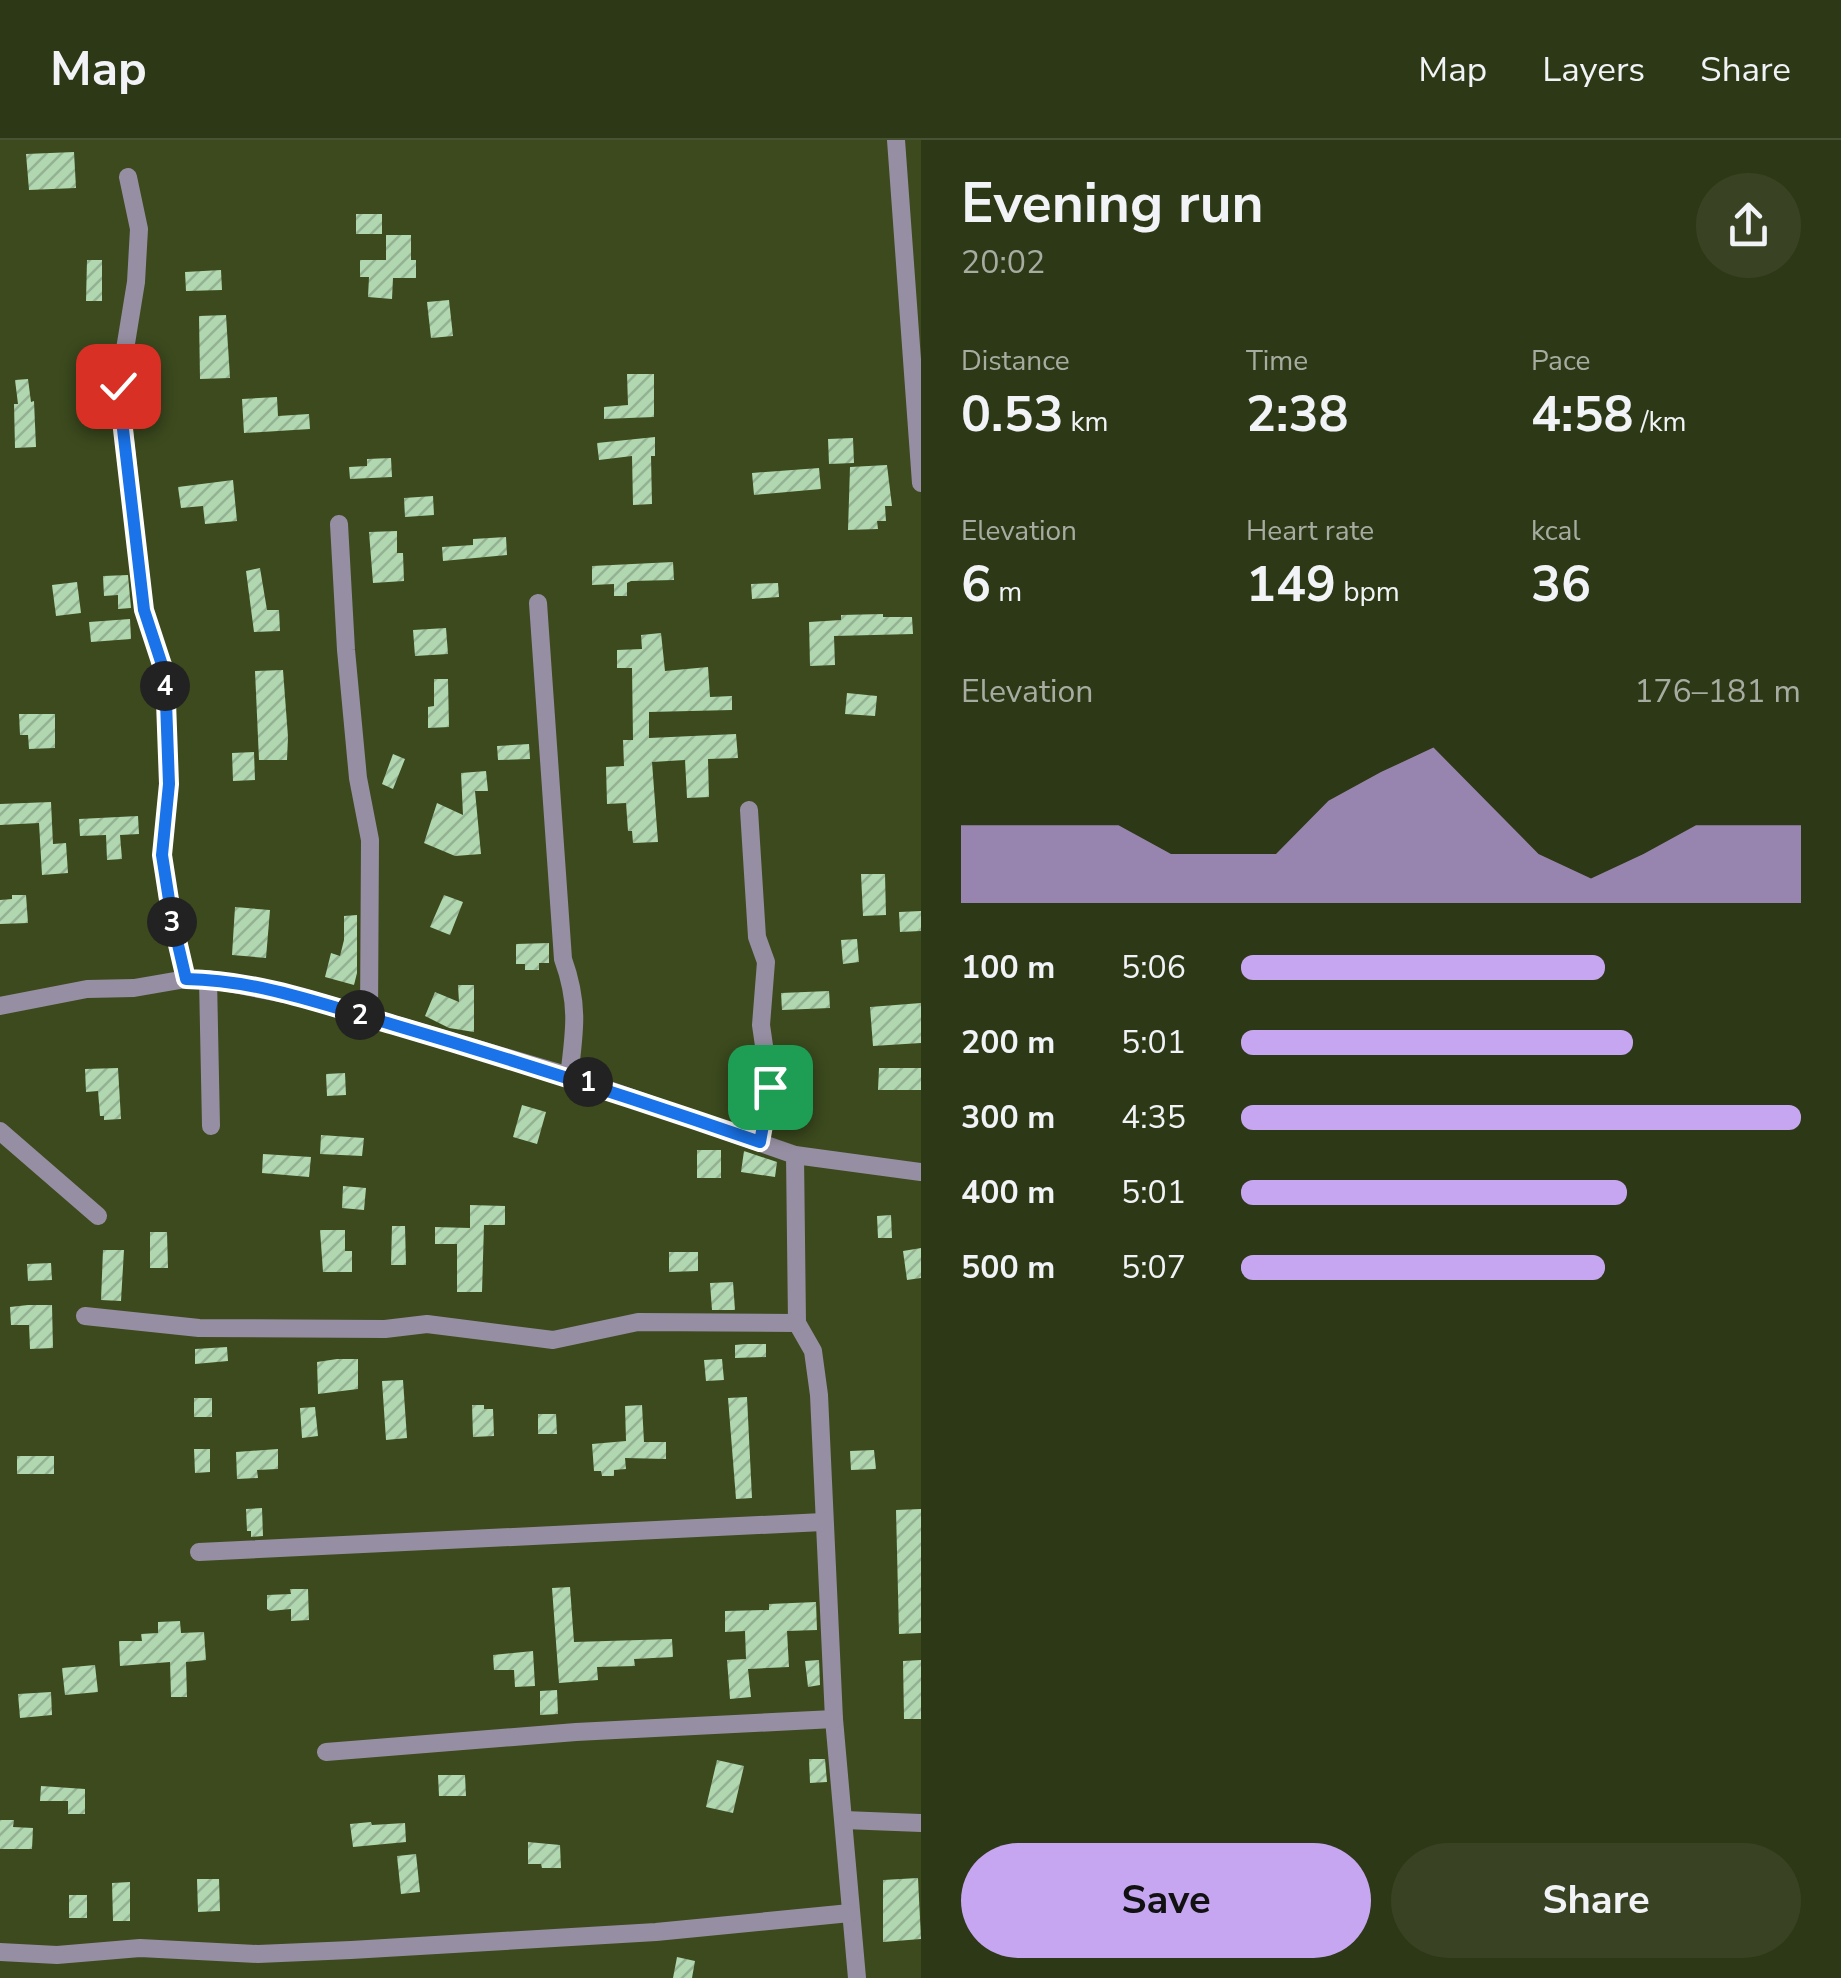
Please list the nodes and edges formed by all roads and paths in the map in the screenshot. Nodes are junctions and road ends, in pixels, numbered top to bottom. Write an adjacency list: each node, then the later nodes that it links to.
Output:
1 (896, 140): 3 (street)
2 (128, 177): 7 (street)
3 (921, 483)
4 (339, 524): 10 (street)
5 (538, 603): 11 (street)
6 (749, 810): 14 (street)
7 (186, 979): 8 (street); 9 (street)
8 (208, 979): 10 (street); 12 (street)
9 (0, 1006)
10 (369, 1018): 11 (street)
11 (569, 1076): 14 (street)
12 (211, 1126)
13 (0, 1131): 17 (street)
14 (760, 1142): 15 (street)
15 (795, 1155): 16 (street); 19 (street)
16 (921, 1172)
17 (98, 1216)
18 (85, 1316): 19 (street)
19 (797, 1322): 20 (street)
20 (823, 1522): 21 (street); 22 (street)
21 (199, 1552)
22 (834, 1718): 23 (street); 24 (street)
23 (326, 1752)
24 (844, 1820): 25 (street); 26 (street)
25 (921, 1823)
26 (850, 1913): 27 (street); 28 (street)
27 (0, 1952)
28 (857, 1978)

